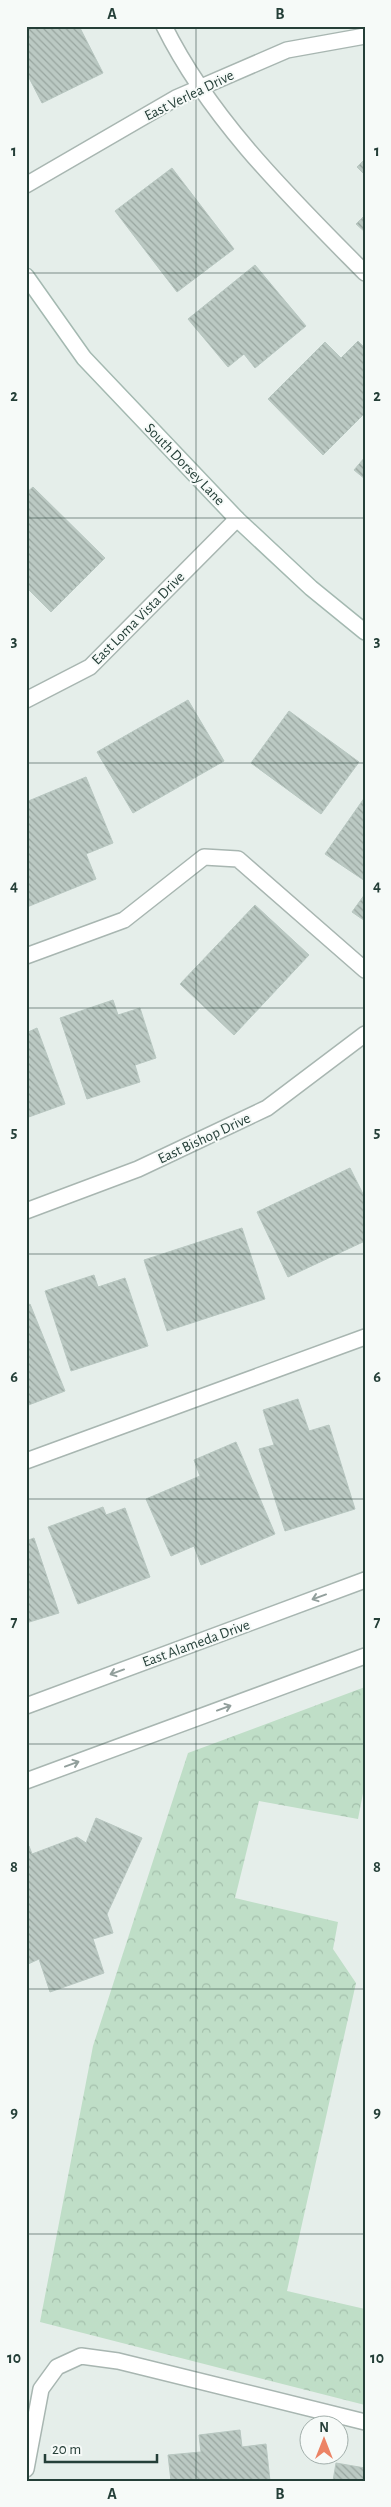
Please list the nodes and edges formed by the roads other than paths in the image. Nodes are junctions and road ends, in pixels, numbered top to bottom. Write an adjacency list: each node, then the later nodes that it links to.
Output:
1 (164, 26): 3 (street)
2 (365, 36): 3 (street, East Verlea Drive)
3 (201, 87): 4 (street, East Verlea Drive); 5 (street)
4 (26, 185)
5 (365, 273)
6 (26, 276): 7 (street, South Dorsey Lane)
7 (237, 519): 8 (street, South Dorsey Lane); 9 (street, East Loma Vista Drive)
8 (365, 632)
9 (26, 700)
10 (26, 956): 11 (street)
11 (365, 970)
12 (365, 1034): 13 (street, East Bishop Drive)
13 (26, 1210)
14 (365, 1337): 15 (street)
15 (26, 1461)
16 (365, 1580): 18 (street, East Alameda Drive, one-way to 18)
17 (365, 1656): 19 (street, one-way to 17)
18 (26, 1706)
19 (26, 1781)
20 (365, 2422): 21 (street)
21 (26, 2469)

